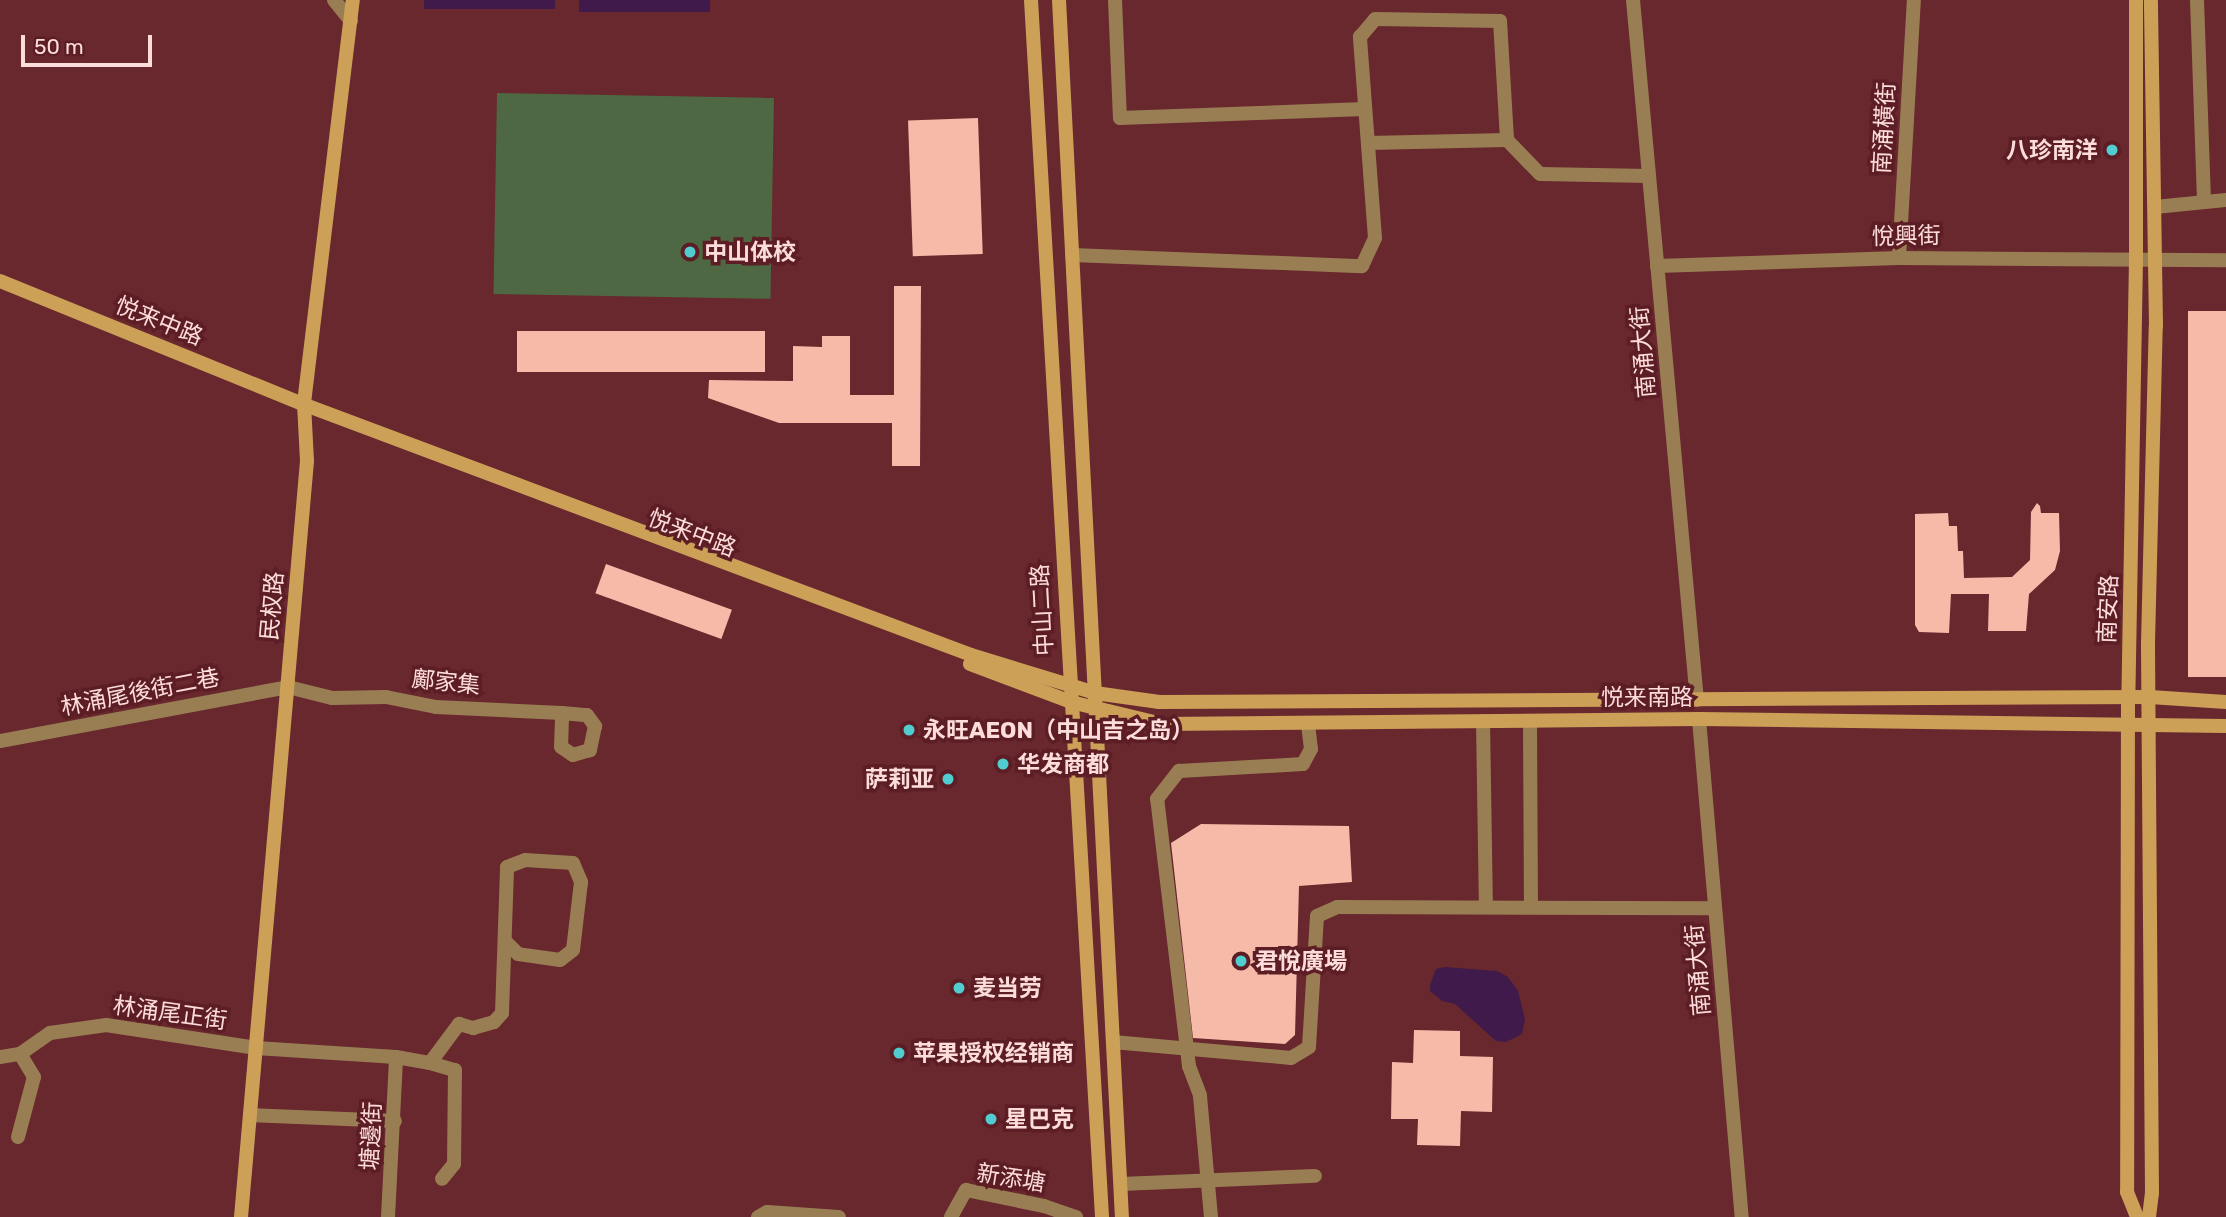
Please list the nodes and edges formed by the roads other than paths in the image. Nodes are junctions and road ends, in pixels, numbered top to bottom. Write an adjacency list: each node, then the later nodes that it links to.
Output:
1 (334, 0): 11 (street)
2 (353, 0): 11 (street, 民权路)
3 (1031, 0): 28 (street, 中山二路)
4 (1059, 0): 19 (street)
5 (1115, 0): 12 (street)
6 (1633, 0): 15 (street, 南涌大街)
7 (1914, 0): 20 (street, 南涌橫街)
8 (2136, 0): 21 (street, 南安路)
9 (2151, 0): 18 (street, 南安路)
10 (2197, 0): 17 (street)
11 (351, 21): 26 (street, 民权路)
12 (1365, 109): 13 (street); 14 (street)
13 (1507, 141): 14 (street); 15 (street)
14 (1368, 143): 19 (street)
15 (1649, 176): 24 (street, 南涌大街)
16 (2226, 200): 17 (street)
17 (2204, 202): 18 (street)
18 (2155, 207): 22 (street, 南安路)
19 (1072, 256): 32 (street)
20 (1899, 258): 21 (street, 悅興街); 24 (street, 悅興街)
21 (2136, 259): 22 (street, 悅興街); 30 (street, 南安路)
22 (2155, 259): 23 (street, 悅興街); 29 (street, 南安路)
23 (2226, 260)
24 (1657, 266): 31 (street, 南涌大街)
25 (0, 281): 26 (street, 悦来中路)
26 (303, 405): 27 (street, 民权路); 28 (street, 悦来中路)
27 (288, 687): 34 (street, 鄺家集); 42 (street, 林涌尾後街二巷); 48 (street, 民权路)
28 (1070, 695): 32 (street, 悦来南路); 67 (street, 中山二路)
29 (2150, 697): 30 (street, 悦来南路); 33 (street, 悦来南路); 40 (street, 南安路)
30 (2128, 698): 31 (street, 悦来南路); 39 (street, 南安路)
31 (1697, 700): 32 (street, 悦来南路)
32 (1096, 701): 38 (street, 悦来南路); 47 (street)
33 (2226, 702)
34 (562, 713): 34 (street, 鄺家集)
35 (1699, 719): 37 (street, 悦来南路); 39 (street, 悦来南路); 45 (street, 南涌大街)
36 (1483, 721): 37 (street, 悦来南路); 38 (street, 悦来南路); 43 (street)
37 (1530, 721): 44 (street)
38 (1308, 723): 49 (street)
39 (2128, 725): 40 (street, 悦来南路); 71 (street, 南安路)
40 (2149, 725): 41 (street, 悦来南路); 72 (street, 南安路)
41 (2226, 726)
42 (0, 741)
43 (1486, 907): 44 (street); 49 (street)
44 (1531, 907): 45 (street)
45 (1715, 908): 70 (street, 南涌大街)
46 (505, 941): 46 (street); 53 (street)
47 (1113, 1042): 49 (street); 60 (street)
48 (256, 1048): 50 (street, 林涌尾正街); 52 (street, 林涌尾正街); 54 (street, 民权路)
49 (1187, 1049): 59 (street)
50 (20, 1054): 51 (street, 林涌尾正街); 56 (street)
51 (0, 1057)
52 (396, 1057): 53 (street, 林涌尾正街); 55 (street, 塘邊街)
53 (430, 1063): 58 (street)
54 (250, 1115): 55 (street); 61 (street, 民权路)
55 (395, 1121): 62 (street, 塘邊街)
56 (18, 1136)
57 (1315, 1177): 59 (street)
58 (442, 1179)
59 (1208, 1181): 60 (street); 69 (street)
60 (1121, 1184): 68 (street)
61 (241, 1217)
62 (388, 1217)
63 (758, 1217): 64 (street)
64 (839, 1217)
65 (951, 1217): 66 (street, 新添塘)
66 (1076, 1217)
67 (1102, 1217)
68 (1122, 1217)
69 (1212, 1217)
70 (1742, 1217)
71 (2137, 1217)
72 (2149, 1217)

